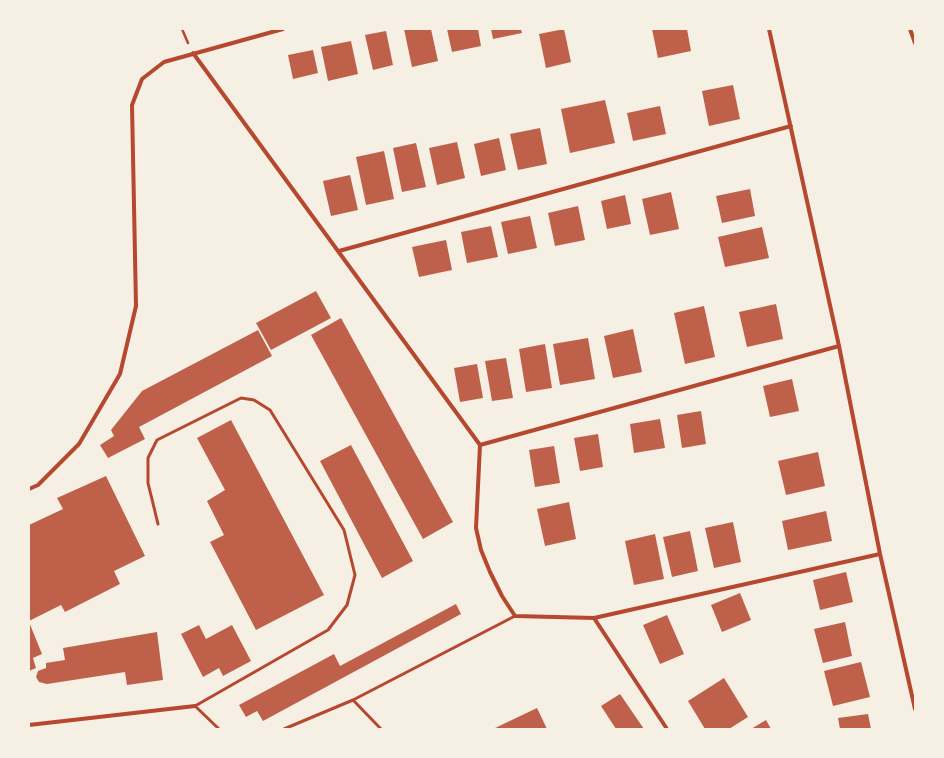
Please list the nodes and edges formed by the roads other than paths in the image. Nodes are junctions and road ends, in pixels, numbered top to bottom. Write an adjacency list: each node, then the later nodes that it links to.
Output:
1 (283, 29): 5 (street)
2 (769, 29): 6 (street)
3 (910, 29): 4 (street)
4 (915, 43)
5 (193, 53): 7 (street); 10 (street)
6 (791, 126): 7 (street); 8 (street)
7 (339, 251): 9 (street)
8 (839, 346): 9 (street); 12 (street)
9 (480, 444): 13 (street)
10 (29, 489)
11 (158, 524): 16 (lane)
12 (880, 554): 14 (street); 17 (street)
13 (515, 616): 14 (street); 15 (lane)
14 (594, 618): 24 (street)
15 (353, 700): 22 (lane); 23 (lane)
16 (195, 706): 18 (street); 21 (lane)
17 (915, 709)
18 (37, 724): 19 (street); 20 (street)
19 (29, 725)
20 (38, 729)
21 (219, 729)
22 (284, 729)
23 (381, 729)
24 (667, 729)

